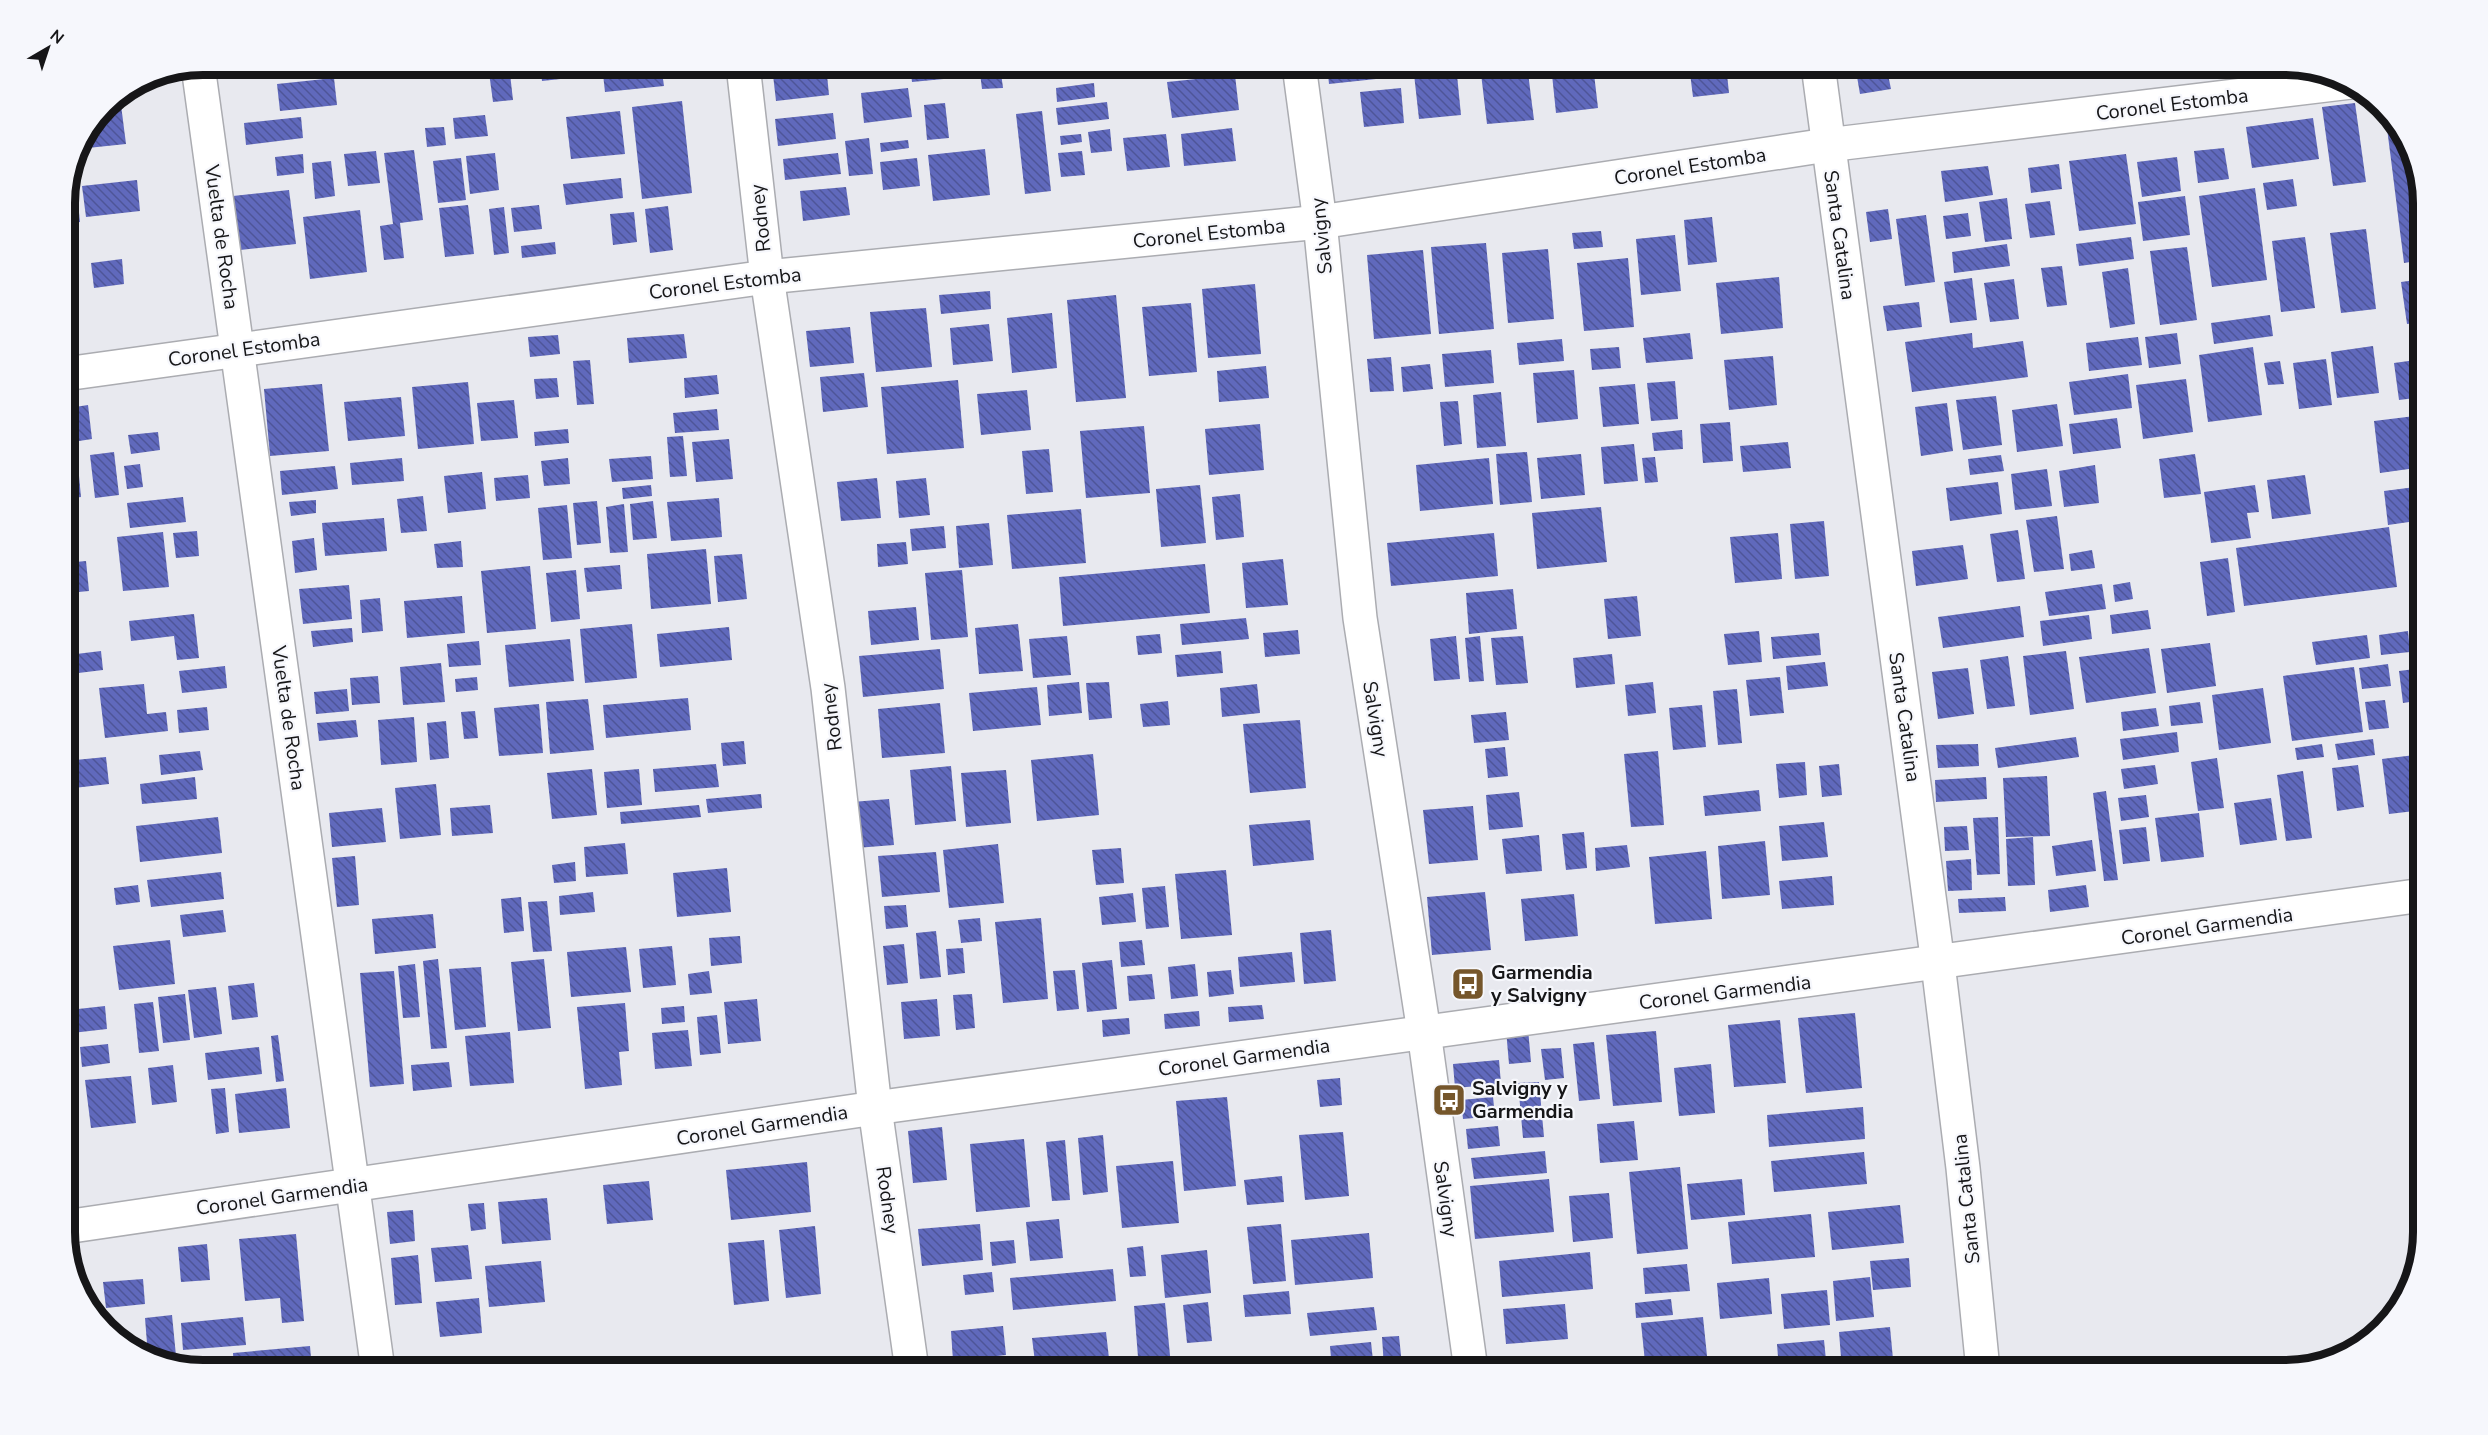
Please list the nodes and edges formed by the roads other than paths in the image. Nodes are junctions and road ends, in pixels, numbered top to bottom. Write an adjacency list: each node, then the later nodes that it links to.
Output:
1 (199, 75): 9 (street, Vuelta de Rocha)
2 (744, 75): 8 (street, Rodney)
3 (1300, 75): 7 (street, Salvigny)
4 (1819, 75): 6 (street, Santa Catalina)
5 (2332, 84): 6 (street, Coronel Estomba)
6 (1827, 146): 7 (street, Coronel Estomba); 12 (street, Santa Catalina)
7 (1320, 222): 8 (street, Coronel Estomba); 13 (street, Salvigny)
8 (767, 277): 9 (street, Coronel Estomba); 14 (street, Rodney)
9 (238, 349): 10 (street, Coronel Estomba); 15 (street, Vuelta de Rocha)
10 (75, 373)
11 (2413, 896): 12 (street, Coronel Garmendia)
12 (1938, 964): 13 (street, Coronel Garmendia); 20 (street, Santa Catalina)
13 (1424, 1032): 14 (street, Coronel Garmendia); 19 (street, Salvigny)
14 (875, 1108): 15 (street, Coronel Garmendia); 18 (street, Rodney)
15 (353, 1187): 16 (street, Coronel Garmendia); 17 (street, Vuelta de Rocha)
16 (75, 1226)
17 (377, 1360)
18 (910, 1360)
19 (1469, 1360)
20 (1982, 1360)

